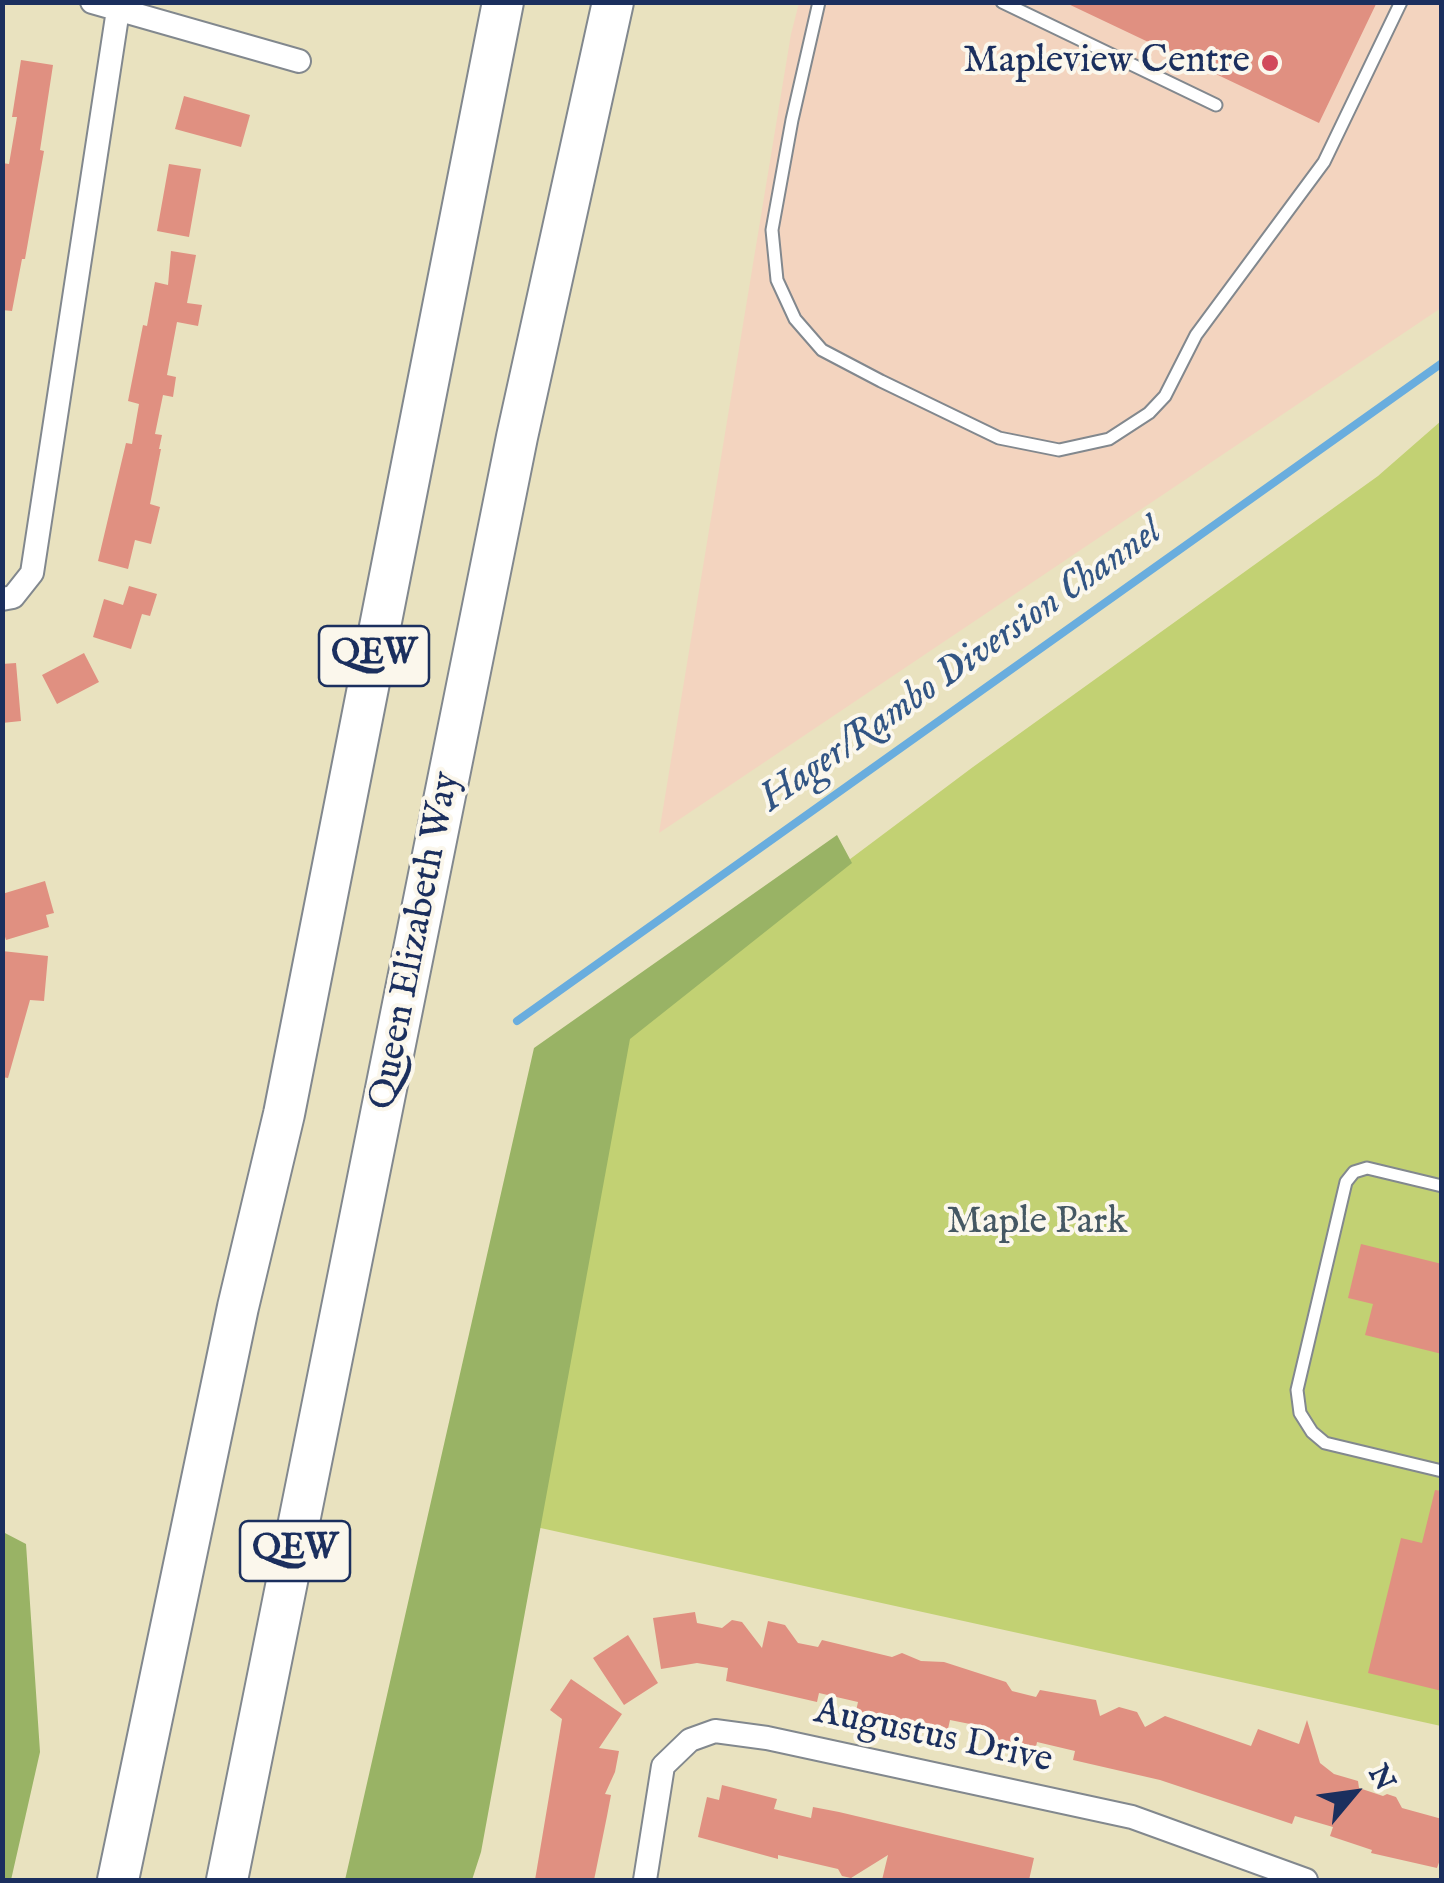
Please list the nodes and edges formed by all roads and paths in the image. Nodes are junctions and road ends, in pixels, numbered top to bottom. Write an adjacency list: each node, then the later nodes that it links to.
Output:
1 (92, 2): 7 (street)
2 (502, 2): 13 (highway, QEW)
3 (613, 2): 14 (highway, Queen Elizabeth Way / QEW)
4 (819, 2): 6 (lane)
5 (1002, 2): 9 (lane)
6 (1401, 2)
7 (118, 10): 8 (street); 10 (street)
8 (299, 61)
9 (1216, 105)
10 (2, 598)
11 (1442, 1186): 12 (lane)
12 (1442, 1471)
13 (118, 1880)
14 (228, 1880)
15 (644, 1880): 16 (street, Augustus Drive)
16 (1306, 1880)

